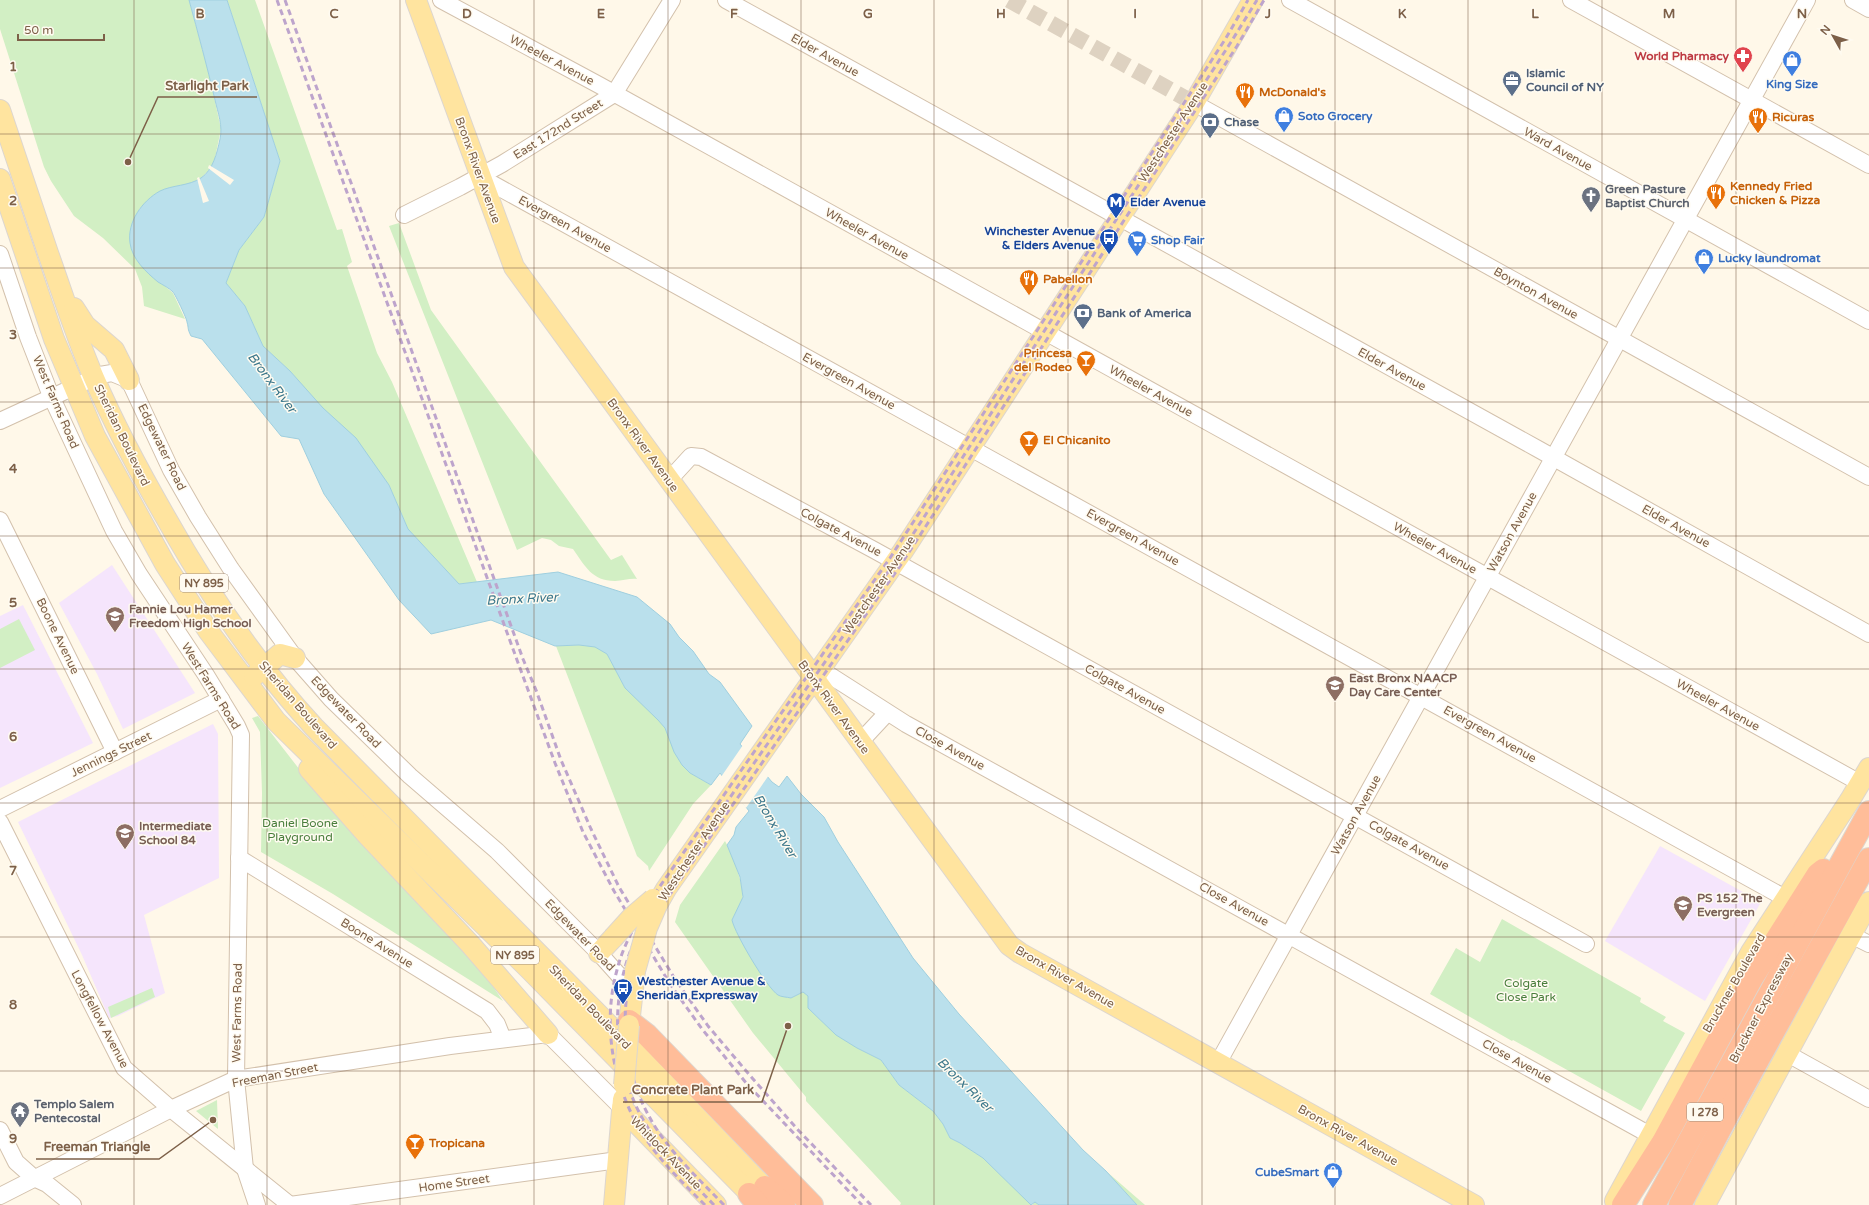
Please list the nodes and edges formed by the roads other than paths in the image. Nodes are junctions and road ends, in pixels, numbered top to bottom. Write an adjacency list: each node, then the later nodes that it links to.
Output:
1 (416, 0): 16 (main road, Bronx River Avenue)
2 (441, 0): 11 (street, Wheeler Avenue)
3 (672, 0): 11 (street, East 172nd Street)
4 (726, 0): 19 (street, Elder Avenue)
5 (1253, 0): 19 (main road, Westchester Avenue)
6 (1290, 0): 20 (street, Ward Avenue)
7 (1571, 0): 12 (street)
8 (1806, 0): 12 (street, Watson Avenue)
9 (1853, 0): 10 (street)
10 (1869, 9)
11 (614, 94): 16 (street, East 172nd Street); 24 (street, Wheeler Avenue)
12 (1752, 100): 15 (street); 20 (street, Watson Avenue)
13 (1203, 108): 25 (street, Boynton Avenue)
14 (0, 110): 22 (main road, Sheridan Boulevard / NY 895)
15 (1869, 165)
16 (480, 177): 18 (street, East 172nd Street); 31 (street, Evergreen Avenue); 34 (main road, Bronx River Avenue)
17 (0, 179): 28 (main road, Sheridan Boulevard / NY 895)
18 (404, 215)
19 (1119, 218): 24 (main road, Westchester Avenue); 32 (street, Elder Avenue)
20 (1686, 219): 23 (street, Ward Avenue); 25 (street, Watson Avenue)
21 (0, 254): 29 (street, West Farms Road)
22 (61, 288): 26 (main road, Sheridan Boulevard / NY 895); 27 (main road)
23 (1869, 321)
24 (1044, 332): 31 (main road, Westchester Avenue); 37 (street, Wheeler Avenue)
25 (1620, 339): 32 (street, Watson Avenue); 33 (street, Boynton Avenue)
26 (94, 378): 27 (street); 28 (street); 40 (main road, Sheridan Boulevard / NY 895)
27 (129, 380): 39 (street, Edgewater Road)
28 (74, 387): 29 (street); 42 (main road, Sheridan Boulevard / NY 895)
29 (52, 396): 30 (street); 44 (street, West Farms Road)
30 (0, 421)
31 (971, 447): 36 (main road, Westchester Avenue); 43 (street, Evergreen Avenue)
32 (1553, 458): 37 (street, Watson Avenue); 38 (street, Elder Avenue)
33 (1869, 477)
34 (669, 480): 36 (street, Colgate Avenue); 41 (main road, Bronx River Avenue)
35 (0, 520): 48 (street, Boone Avenue)
36 (895, 562): 41 (main road, Westchester Avenue); 52 (street, Colgate Avenue)
37 (1487, 577): 43 (street, Watson Avenue); 49 (street, Wheeler Avenue)
38 (1869, 634)
39 (295, 658): 40 (main road); 64 (street, Edgewater Road)
40 (264, 667): 42 (main road); 81 (main road, Sheridan Boulevard / NY 895)
41 (817, 674): 45 (street, Close Avenue); 47 (main road, Bronx River Avenue); 57 (main road, Westchester Avenue)
42 (246, 682): 46 (main road, Sheridan Boulevard / NY 895)
43 (1421, 696): 52 (street, Watson Avenue); 58 (street, Evergreen Avenue)
44 (221, 699): 48 (street, Jennings Street); 55 (street, West Farms Road)
45 (887, 713): 47 (street); 60 (street, Close Avenue)
46 (276, 721): 67 (main road); 81 (main road, Sheridan Boulevard / NY 895)
47 (860, 742): 70 (main road, Bronx River Avenue)
48 (115, 752): 50 (street, Jennings Street)
49 (1865, 776): 58 (main road, Bruckner Boulevard)
50 (0, 809)
51 (1869, 812): 54 (highway, Bruckner Expressway / I 278)
52 (1355, 816): 60 (street, Watson Avenue); 62 (street, Colgate Avenue)
53 (0, 822): 74 (street, Longfellow Avenue)
54 (1849, 847): 92 (highway); 93 (highway, Bruckner Expressway / I 278)
55 (239, 858): 68 (street, Boone Avenue); 71 (street, West Farms Road)
56 (1869, 860): 94 (highway, Bruckner Expressway / I 278)
57 (659, 898): 64 (main road, bridge); 65 (main road, Westchester Avenue, bridge)
58 (1785, 898): 76 (main road, Bruckner Boulevard)
59 (1869, 902): 61 (main road)
60 (1289, 935): 70 (street, Watson Avenue); 76 (street, Close Avenue)
61 (1851, 935): 63 (street); 69 (main road)
62 (1586, 944)
63 (1869, 944)
64 (599, 953): 65 (street, Edgewater Road)
65 (633, 980): 66 (main road, Westchester Avenue)
66 (629, 1023): 73 (main road, Westchester Avenue, bridge); 89 (highway)
67 (548, 1034): 68 (street, Freeman Street); 73 (street, Whitlock Avenue)
68 (503, 1039): 71 (street, Freeman Street)
69 (1786, 1053): 72 (street); 95 (main road)
70 (1218, 1063): 90 (main road, Bronx River Avenue)
71 (236, 1079): 74 (street, Freeman Street); 78 (street, West Farms Road)
72 (1869, 1099)
73 (622, 1108): 77 (main road, Westchester Avenue); 86 (main road, Whitlock Avenue)
74 (171, 1109): 78 (street, Longfellow Avenue); 79 (street, Freeman Street)
75 (0, 1130): 79 (street)
76 (1650, 1135): 91 (main road, Bruckner Boulevard)
77 (618, 1160): 84 (street, Home Street); 85 (main road, Westchester Avenue)
78 (245, 1169): 83 (street, West Farms Road); 84 (street, Longfellow Avenue)
79 (34, 1178): 80 (street, Freeman Street); 82 (street)
80 (0, 1196)
81 (758, 1198): 87 (main road); 88 (highway, NY 895)
82 (73, 1205)
83 (258, 1205)
84 (290, 1205)
85 (614, 1205)
86 (716, 1205)
87 (780, 1205)
88 (784, 1205)
89 (812, 1205)
90 (1474, 1205)
91 (1613, 1205)
92 (1623, 1205)
93 (1654, 1205)
94 (1680, 1205)
95 (1704, 1205)

